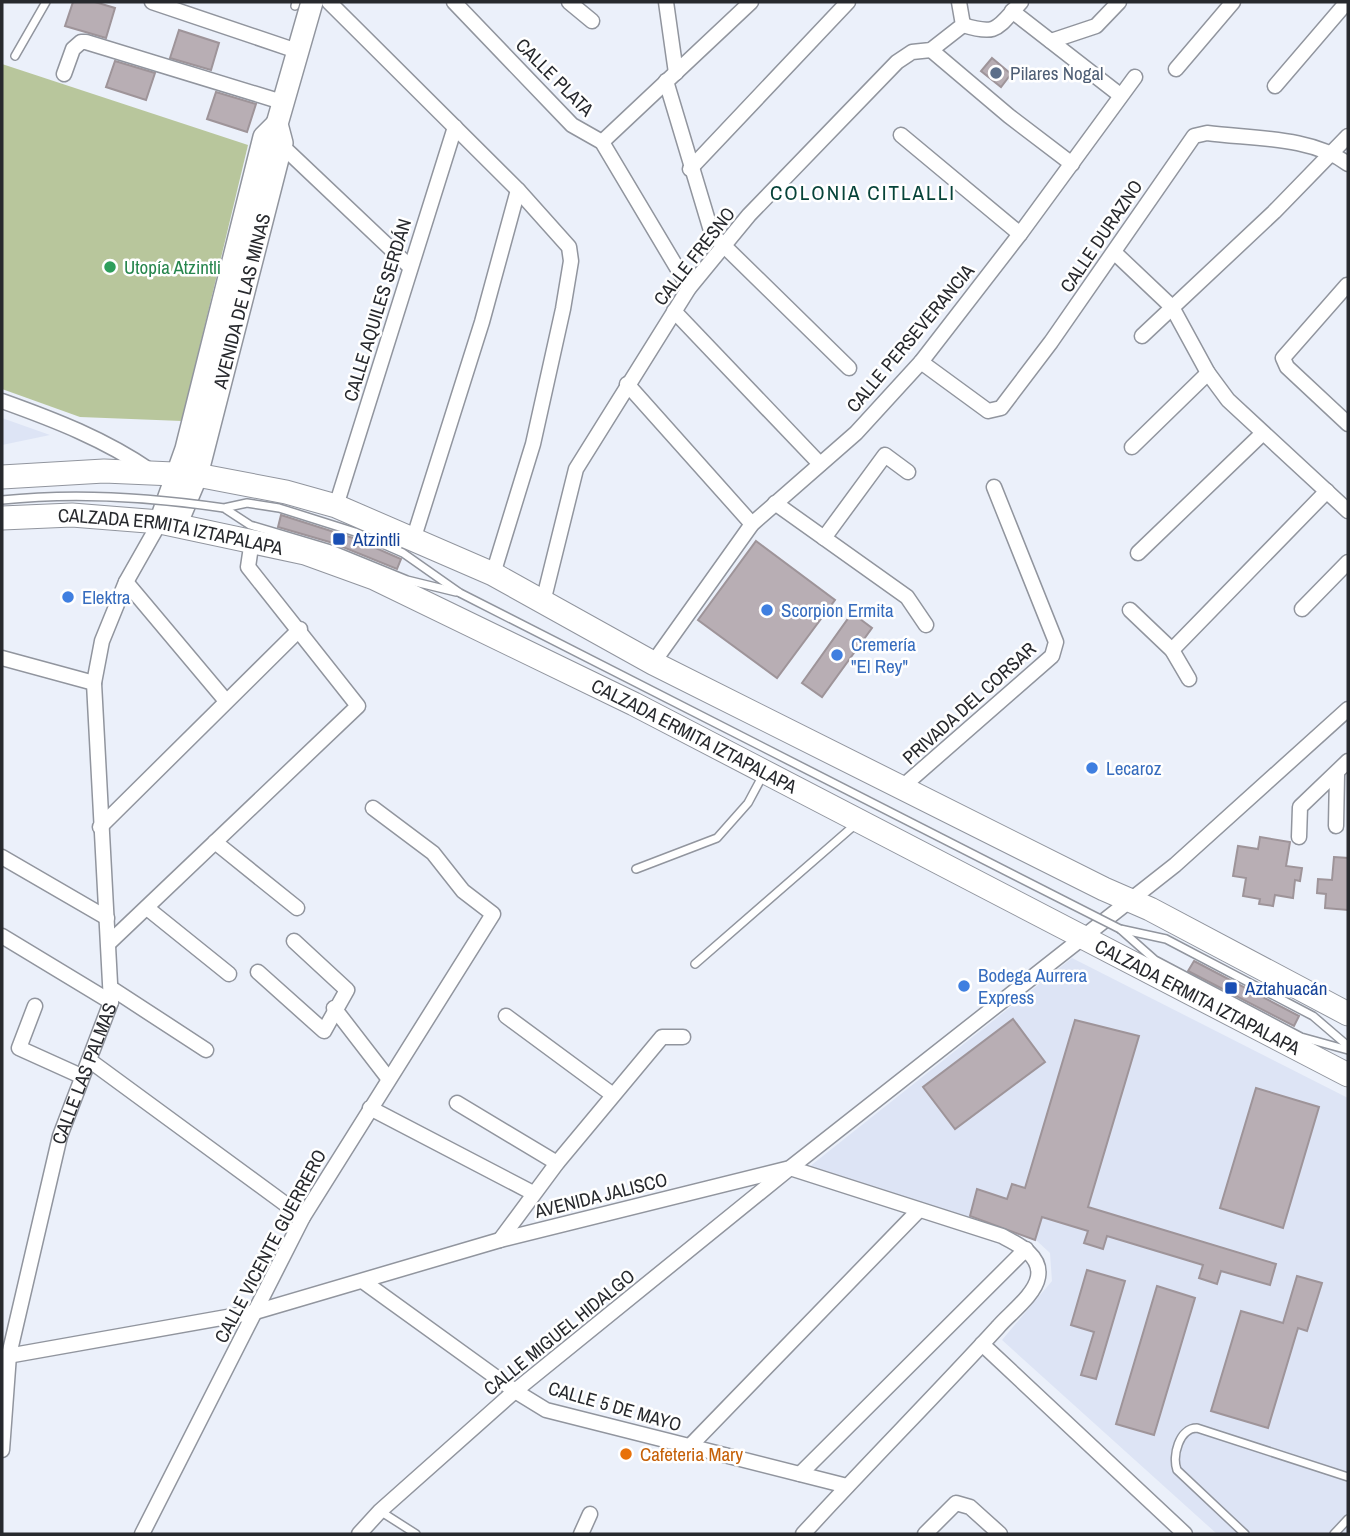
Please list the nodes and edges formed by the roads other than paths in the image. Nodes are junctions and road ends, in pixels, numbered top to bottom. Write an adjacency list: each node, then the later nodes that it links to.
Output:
1 (46, 2): 20 (lane)
2 (152, 2): 19 (street)
3 (329, 2): 28 (street)
4 (454, 2): 32 (street, CALLE PLATA)
5 (569, 2): 15 (street)
6 (666, 2): 24 (street)
7 (751, 2): 24 (street)
8 (848, 2): 36 (street)
9 (959, 2): 16 (street)
10 (1119, 2): 17 (street)
11 (1233, 2): 21 (street)
12 (1347, 2): 25 (street)
13 (301, 3): 19 (street, AVENIDA DE LAS MINAS)
14 (1017, 6): 16 (street); 17 (street)
15 (592, 21)
16 (962, 25): 18 (street, CALLE FRESNO)
17 (1051, 41): 26 (street)
18 (931, 50): 34 (street); 39 (street, CALLE FRESNO)
19 (297, 51): 27 (street, AVENIDA DE LAS MINAS)
20 (15, 56)
21 (1176, 69)
22 (64, 74): 27 (street)
23 (1135, 76): 26 (street)
24 (671, 77): 32 (street); 36 (street)
25 (1275, 86)
26 (1120, 95): 34 (street)
27 (282, 102): 29 (street, AVENIDA DE LAS MINAS)
28 (455, 127): 37 (street); 41 (street, CALLE AQUILES SERDÁN)
29 (274, 135): 41 (street); 58 (street, AVENIDA DE LAS MINAS)
30 (901, 135): 38 (street)
31 (1348, 136): 33 (street)
32 (602, 142): 43 (street, CALLE PLATA)
33 (1332, 152): 35 (street, CALLE DURAZNO); 40 (street, CALLE DURAZNO); 44 (street)
34 (1072, 164): 38 (street)
35 (1348, 164)
36 (690, 169): 39 (street)
37 (518, 190): 70 (street); 75 (street)
38 (1020, 234): 47 (street, CALLE PERSEVERANCIA)
39 (722, 246): 43 (street, CALLE FRESNO); 48 (street)
40 (1115, 253): 44 (street); 47 (street, CALLE DURAZNO)
41 (410, 267): 64 (street, CALLE AQUILES SERDÁN)
42 (1347, 285): 52 (street)
43 (689, 288): 45 (street, CALLE FRESNO)
44 (1172, 307): 46 (street); 49 (street)
45 (674, 311): 50 (street, CALLE FRESNO); 55 (street)
46 (1142, 336)
47 (921, 362): 55 (street, CALLE PERSEVERANCIA)
48 (849, 368)
49 (1208, 373): 53 (street); 54 (street)
50 (627, 384): 68 (street); 78 (street, CALLE FRESNO)
51 (2, 401): 57 (street)
52 (1348, 424)
53 (1263, 433): 61 (street); 73 (street)
54 (1132, 447)
55 (820, 464): 63 (street, CALLE PERSEVERANCIA)
56 (908, 471): 71 (street)
57 (152, 472): 58 (main road); 59 (main road)
58 (188, 474): 64 (main road); 69 (street, CALLE LAS PALMAS)
59 (2, 477)
60 (994, 487): 93 (street, PRIVADA DEL CORSAR)
61 (1327, 491): 66 (street); 83 (street)
62 (2, 500): 65 (lane, bridge)
63 (775, 503): 68 (street, CALLE PERSEVERANCIA); 71 (street)
64 (337, 506): 70 (main road)
65 (223, 508): 77 (lane); 77 (lane)
66 (1348, 511)
67 (2, 518): 69 (main road, CALZADA ERMITA IZTAPALAPA)
68 (752, 524): 85 (street, CALLE PERSEVERANCIA)
69 (163, 528): 72 (main road, CALZADA ERMITA IZTAPALAPA); 76 (street, CALLE LAS PALMAS)
70 (414, 537): 75 (main road)
71 (824, 538): 81 (street)
72 (252, 540): 82 (street); 91 (main road, CALZADA ERMITA IZTAPALAPA)
73 (1138, 553)
74 (1348, 562): 79 (street)
75 (493, 574): 78 (main road)
76 (126, 582): 87 (street, CALLE LAS PALMAS); 88 (street)
77 (460, 593): 106 (lane, bridge)
78 (543, 602): 85 (main road)
79 (1302, 609)
80 (1130, 610): 83 (street)
81 (926, 625)
82 (300, 629): 88 (street); 99 (street)
83 (1172, 650): 86 (street)
84 (2, 658): 87 (street)
85 (653, 663): 93 (main road)
86 (1189, 679)
87 (94, 683): 97 (street, CALLE LAS PALMAS)
88 (226, 701): 97 (street)
89 (1348, 709): 102 (street, AVENIDA JALISCO)
90 (1348, 761): 92 (street)
91 (765, 771): 95 (main road, CALZADA ERMITA IZTAPALAPA); 101 (lane)
92 (1337, 774): 96 (street); 98 (street)
93 (901, 788): 102 (main road)
94 (373, 808): 125 (street, CALLE VICENTE GUERRERO)
95 (860, 820): 108 (main road, CALZADA ERMITA IZTAPALAPA); 111 (lane)
96 (1336, 826)
97 (100, 827): 105 (street, CALLE LAS PALMAS)
98 (1299, 837)
99 (215, 842): 103 (street); 104 (street)
100 (2, 857): 105 (street)
101 (636, 869)
102 (1129, 900): 108 (street, AVENIDA JALISCO); 117 (main road)
103 (147, 908): 110 (street); 113 (street)
104 (297, 908)
105 (107, 918): 110 (street, CALLE LAS PALMAS)
106 (1120, 929): 120 (lane); 120 (lane)
107 (2, 936): 114 (street)
108 (1083, 936): 123 (main road, CALZADA ERMITA IZTAPALAPA); 130 (street, AVENIDA JALISCO)
109 (294, 941): 116 (street)
110 (110, 942): 114 (street, CALLE LAS PALMAS)
111 (695, 964)
112 (258, 972): 116 (street)
113 (229, 974)
114 (111, 995): 121 (street); 122 (street, CALLE LAS PALMAS)
115 (35, 1006): 124 (street)
116 (334, 1008): 125 (street)
117 (1348, 1014)
118 (506, 1016): 126 (street)
119 (683, 1037): 126 (street)
120 (1348, 1048)
121 (206, 1050)
122 (89, 1060): 124 (street, CALLE LAS PALMAS); 133 (street)
123 (1348, 1075)
124 (81, 1076): 139 (street, CALLE LAS PALMAS)
125 (388, 1079): 128 (street, CALLE VICENTE GUERRERO)
126 (614, 1094): 129 (street)
127 (457, 1103): 129 (street)
128 (370, 1108): 131 (street); 133 (street, CALLE VICENTE GUERRERO)
129 (557, 1163): 131 (street)
130 (790, 1168): 132 (street); 134 (street, AVENIDA JALISCO); 140 (street, CALLE MIGUEL HIDALGO)
131 (533, 1193): 134 (street)
132 (919, 1210): 135 (street); 141 (street)
133 (303, 1217): 137 (street, CALLE VICENTE GUERRERO)
134 (500, 1240): 136 (street, AVENIDA JALISCO)
135 (1026, 1249): 138 (street); 143 (street)
136 (364, 1282): 137 (street, AVENIDA JALISCO); 140 (street, CALLE 5 DE MAYO)
137 (255, 1312): 139 (street, AVENIDA JALISCO); 149 (street, CALLE VICENTE GUERRERO)
138 (982, 1344): 145 (street); 156 (street)
139 (6, 1356): 142 (street, CALLE LAS PALMAS)
140 (515, 1391): 141 (street, CALLE 5 DE MAYO); 146 (street, CALLE MIGUEL HIDALGO)
141 (689, 1447): 143 (street, CALLE 5 DE MAYO)
142 (2, 1450)
143 (800, 1474): 145 (street, CALLE 5 DE MAYO)
144 (1348, 1477): 157 (lane)
145 (847, 1486): 153 (street)
146 (380, 1511): 150 (street, CALLE MIGUEL HIDALGO); 151 (lane)
147 (590, 1514): 152 (street)
148 (1348, 1519): 158 (lane)
149 (142, 1534)
150 (359, 1534)
151 (416, 1534)
152 (581, 1534)
153 (803, 1534)
154 (925, 1534): 155 (street)
155 (1000, 1534)
156 (1185, 1534)
157 (1245, 1534)
158 (1334, 1534)

